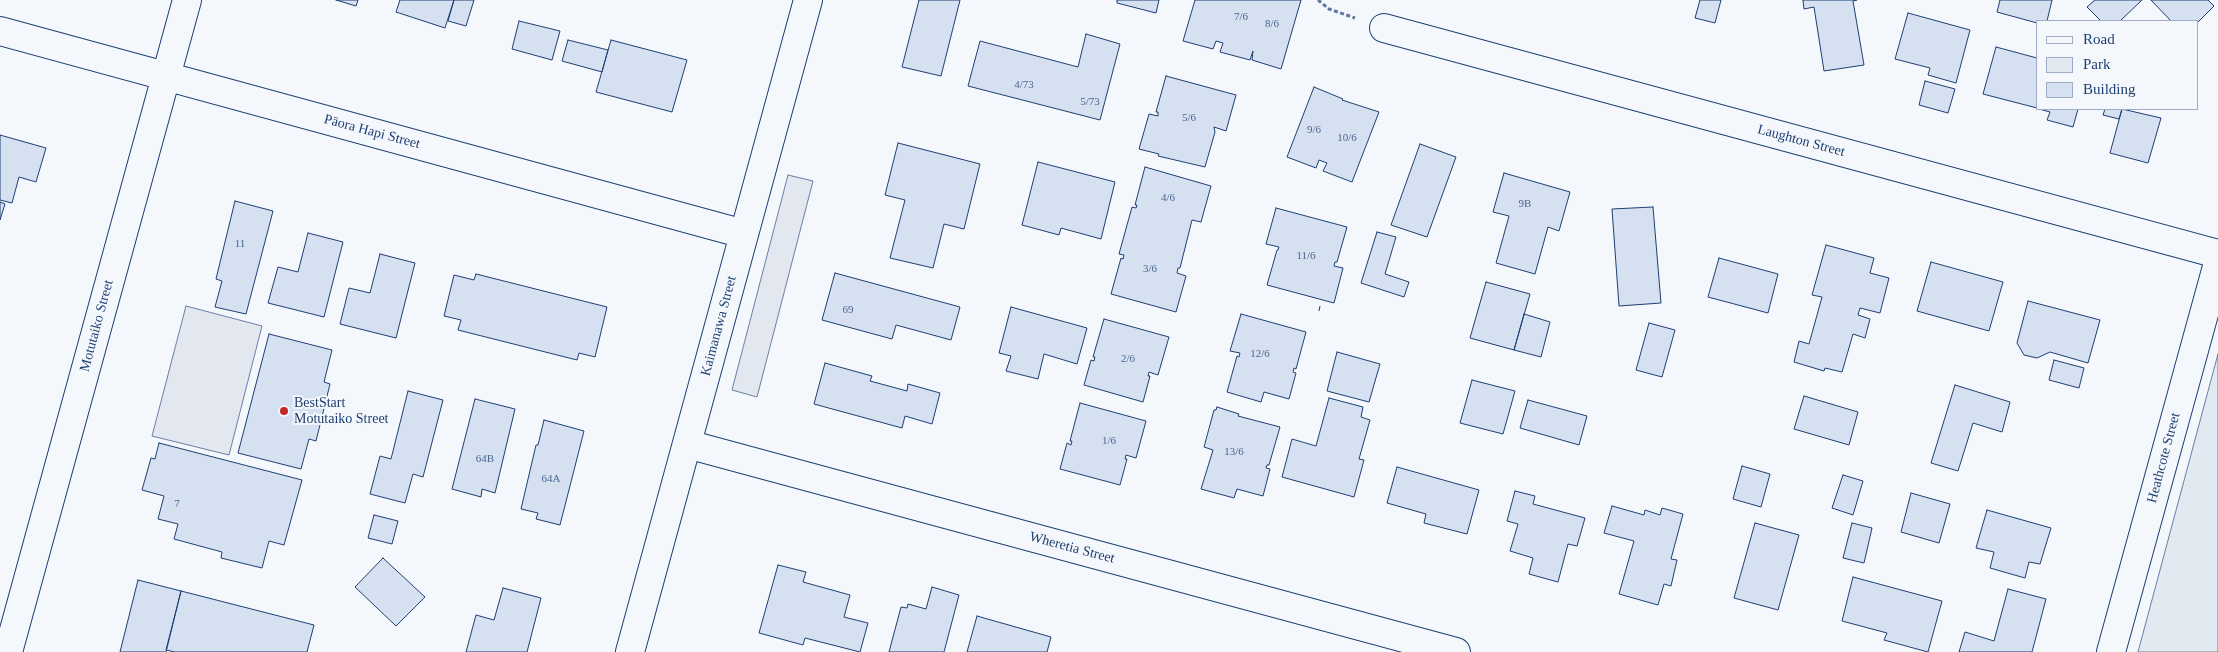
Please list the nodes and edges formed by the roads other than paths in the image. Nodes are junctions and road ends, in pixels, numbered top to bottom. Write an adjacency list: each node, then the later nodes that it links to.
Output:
1 (187, 0): 5 (street, Motutaiko Street)
2 (808, 0): 6 (street, Kaimanawa Street)
3 (1384, 28): 7 (street, Laughton Street)
4 (0, 31): 5 (street, Pāora Hapi Street)
5 (165, 76): 6 (street, Pāora Hapi Street); 10 (street, Motutaiko Street)
6 (744, 234): 9 (street, Kaimanawa Street)
7 (2218, 254)
8 (2218, 263): 13 (street, Heathcote Street)
9 (687, 444): 11 (street, Kaimanawa Street); 12 (street, Wheretia Street)
10 (8, 652)
11 (630, 652)
12 (1456, 652)
13 (2111, 652)

